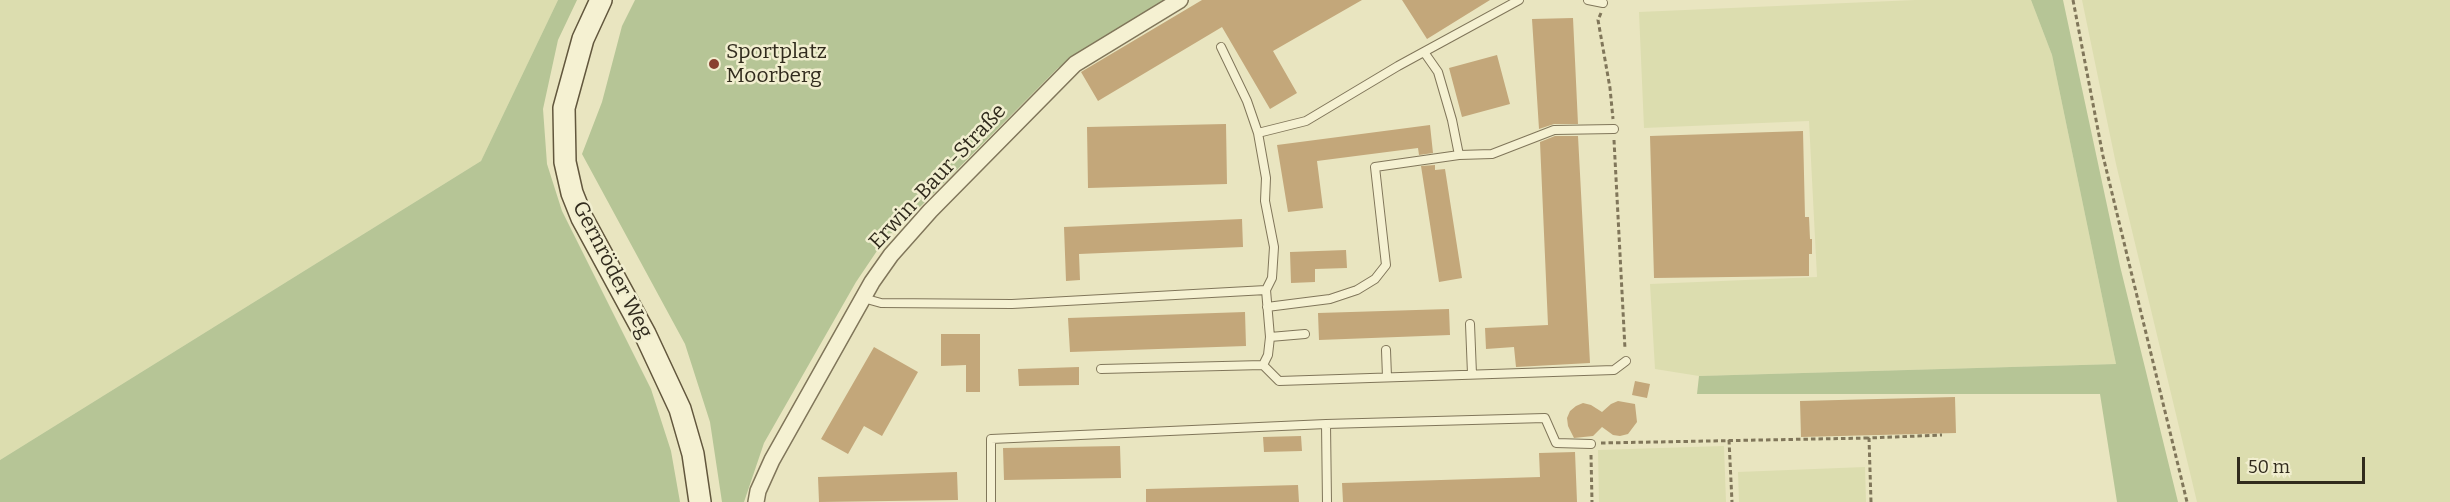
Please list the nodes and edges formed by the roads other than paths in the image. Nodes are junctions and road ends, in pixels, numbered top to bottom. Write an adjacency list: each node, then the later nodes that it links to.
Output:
1 (600, 0): 25 (main road, Gernröder Weg)
2 (1180, 0): 12 (street, Erwin-Baur-Straße)
3 (1519, 0): 7 (lane)
4 (1588, 0): 5 (lane)
5 (1603, 3)
6 (1221, 47): 9 (lane)
7 (1424, 52): 9 (lane); 10 (lane)
8 (1614, 129): 10 (lane)
9 (1258, 133): 11 (lane)
10 (1459, 155): 13 (lane)
11 (1266, 290): 12 (lane); 13 (lane)
12 (863, 298): 26 (street, Erwin-Baur-Straße)
13 (1268, 307): 16 (lane)
14 (1470, 324): 21 (lane)
15 (1305, 333): 16 (lane)
16 (1270, 337): 19 (lane)
17 (1386, 350): 22 (lane)
18 (1626, 361): 21 (lane)
19 (1263, 365): 20 (lane); 22 (lane)
20 (1101, 369)
21 (1472, 374): 22 (lane)
22 (1387, 377)
23 (1326, 424): 24 (lane); 27 (lane); 28 (lane)
24 (1591, 444)
25 (700, 502)
26 (756, 502)
27 (992, 502)
28 (1327, 502)

